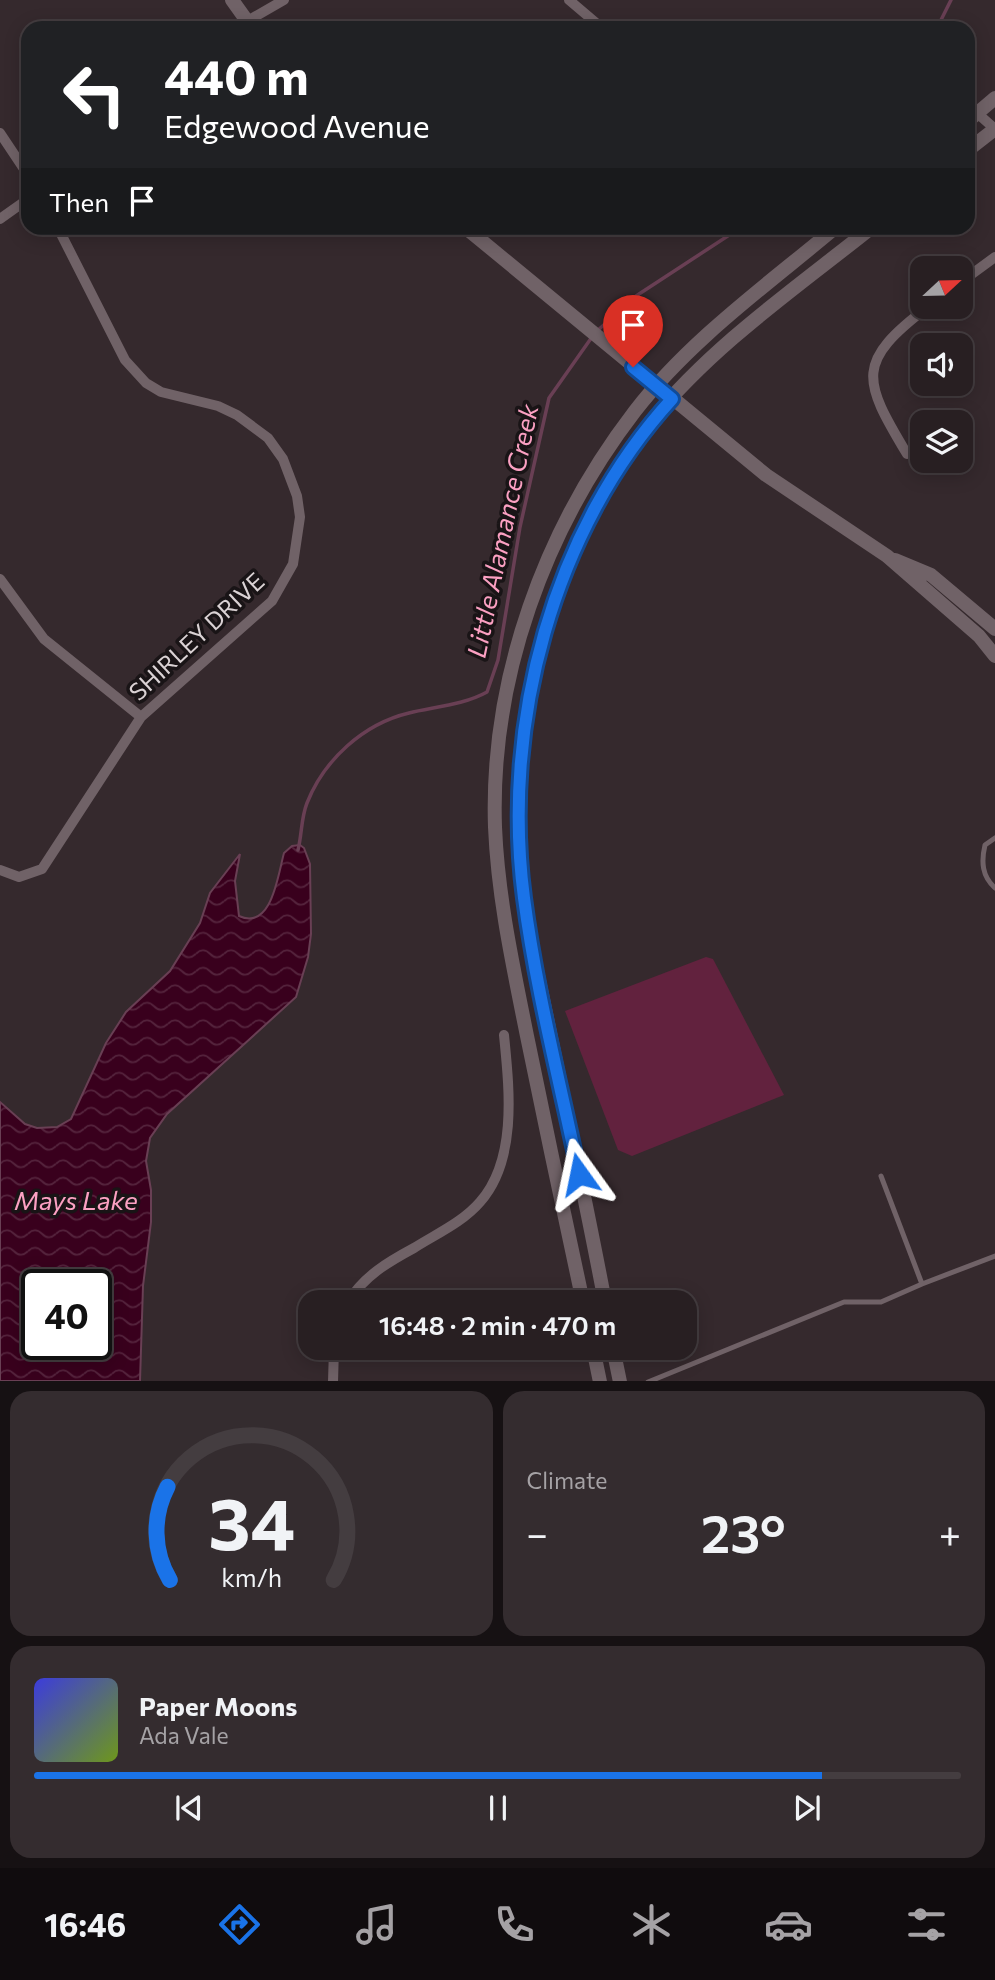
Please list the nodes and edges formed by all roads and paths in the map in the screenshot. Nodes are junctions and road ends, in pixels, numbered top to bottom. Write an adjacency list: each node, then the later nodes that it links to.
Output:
1 (232, 0): 4 (street)
2 (284, 0): 5 (street)
3 (569, 0): 6 (street)
4 (243, 21)
5 (251, 21)
6 (593, 21)
7 (995, 98): 8 (street)
8 (975, 115)
9 (975, 119): 10 (street)
10 (995, 129): 12 (street)
11 (0, 133): 13 (street)
12 (975, 145)
13 (21, 165)
14 (21, 204): 15 (street)
15 (0, 219)
16 (62, 235): 30 (street, SHIRLEY DRIVE)
17 (474, 235): 23 (street)
18 (827, 235): 23 (street)
19 (862, 235): 24 (street)
20 (995, 257): 21 (street)
21 (973, 273)
22 (912, 319): 25 (street)
23 (656, 386): 24 (street); 39 (street)
24 (672, 399): 26 (street); 40 (street)
25 (907, 454)
26 (887, 556): 28 (street); 29 (street)
27 (0, 579): 30 (street)
28 (995, 629)
29 (995, 656)
30 (141, 717): 32 (street, SHIRLEY DRIVE)
31 (995, 838): 33 (lane)
32 (0, 870)
33 (995, 888)
34 (504, 1035): 38 (street)
35 (881, 1176): 37 (lane)
36 (995, 1256): 37 (lane)
37 (922, 1284): 47 (lane)
38 (358, 1290)
39 (580, 1290)
40 (603, 1290)
41 (334, 1360): 44 (street)
42 (596, 1360): 45 (street)
43 (616, 1360): 46 (street)
44 (333, 1381)
45 (600, 1381)
46 (620, 1381)
47 (648, 1381)

